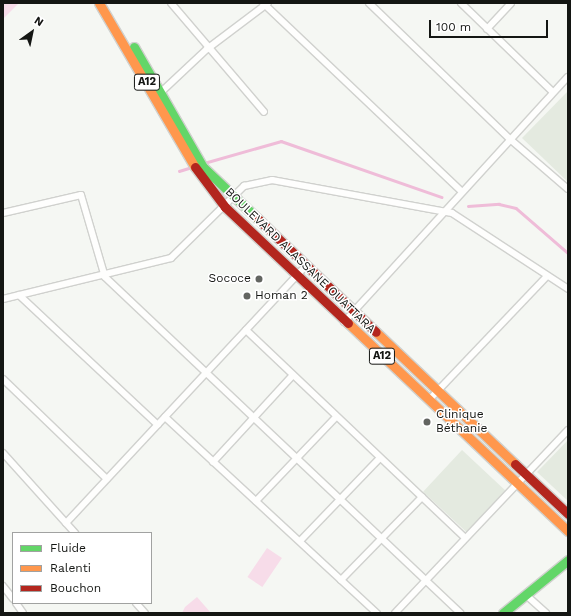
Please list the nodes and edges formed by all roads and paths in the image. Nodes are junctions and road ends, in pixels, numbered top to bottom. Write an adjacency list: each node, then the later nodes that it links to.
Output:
1 (99, 3): 12 (main road, BOULEVARD ALASSANE OUATTARA / A12)
2 (107, 3): 12 (main road, BOULEVARD ALASSANE OUATTARA / A12)
3 (171, 3): 9 (street)
4 (369, 3): 14 (street)
5 (461, 3): 8 (street)
6 (511, 3): 8 (street)
7 (265, 4): 9 (street); 17 (street)
8 (487, 29): 11 (street)
9 (207, 49): 12 (street); 13 (street)
10 (568, 77): 11 (street)
11 (553, 92): 14 (street)
12 (159, 95): 15 (main road, BOULEVARD ALASSANE OUATTARA / A12)
13 (264, 112)
14 (511, 140): 16 (street); 17 (street)
15 (196, 162): 18 (main road, BOULEVARD ALASSANE OUATTARA / A12); 19 (main road, BOULEVARD ALASSANE OUATTARA / A12)
16 (568, 189)
17 (462, 192): 20 (street)
18 (234, 196): 19 (street); 20 (street); 22 (main road, BOULEVARD ALASSANE OUATTARA / A12)
19 (225, 207): 23 (street); 24 (main road, BOULEVARD ALASSANE OUATTARA / A12)
20 (442, 212): 25 (street); 29 (street)
21 (3, 213): 23 (street)
22 (306, 266): 24 (street); 29 (main road, BOULEVARD ALASSANE OUATTARA / A12)
23 (105, 276): 27 (street); 32 (street)
24 (296, 276): 30 (main road, BOULEVARD ALASSANE OUATTARA / A12); 31 (street)
25 (547, 276): 26 (street); 35 (street)
26 (568, 289)
27 (18, 295): 28 (street); 40 (street)
28 (3, 299)
29 (354, 310): 30 (street); 35 (main road, BOULEVARD ALASSANE OUATTARA / A12)
30 (344, 322): 36 (main road, BOULEVARD ALASSANE OUATTARA / A12)
31 (246, 330): 32 (street); 33 (street)
32 (207, 372): 37 (street); 38 (street)
33 (292, 375): 38 (street); 39 (street)
34 (3, 379): 47 (street)
35 (440, 392): 36 (street); 46 (main road, BOULEVARD ALASSANE OUATTARA / A12)
36 (429, 400): 48 (main road, BOULEVARD ALASSANE OUATTARA / A12)
37 (165, 417): 40 (street); 45 (street)
38 (252, 417): 44 (street); 45 (street)
39 (336, 417): 43 (street); 44 (street)
40 (158, 425): 47 (street)
41 (568, 430): 46 (street)
42 (3, 454): 53 (street)
43 (380, 458): 49 (street); 50 (street)
44 (295, 459): 50 (street); 51 (street)
45 (213, 462): 51 (street)
46 (526, 474): 48 (street); 52 (main road, BOULEVARD ALASSANE OUATTARA / A12)
47 (107, 479): 53 (street)
48 (517, 483): 54 (main road, BOULEVARD ALASSANE OUATTARA / A12); 56 (street)
49 (422, 497): 56 (street); 57 (street)
50 (338, 500): 57 (street); 58 (street)
51 (256, 501): 58 (street)
52 (568, 514)
53 (66, 523): 55 (street)
54 (568, 531)
55 (73, 532)
56 (465, 538): 60 (street)
57 (382, 539): 60 (street); 61 (street)
58 (300, 541): 61 (street)
59 (568, 560): 63 (main road)
60 (426, 579): 70 (street); 71 (street)
61 (341, 580): 69 (street)
62 (3, 586): 64 (street)
63 (526, 595): 72 (main road); 73 (street)
64 (12, 598)
65 (17, 604): 67 (street)
66 (137, 604): 68 (street)
67 (23, 613)
68 (145, 613)
69 (377, 613)
70 (395, 613)
71 (460, 613)
72 (503, 613)
73 (546, 613)

